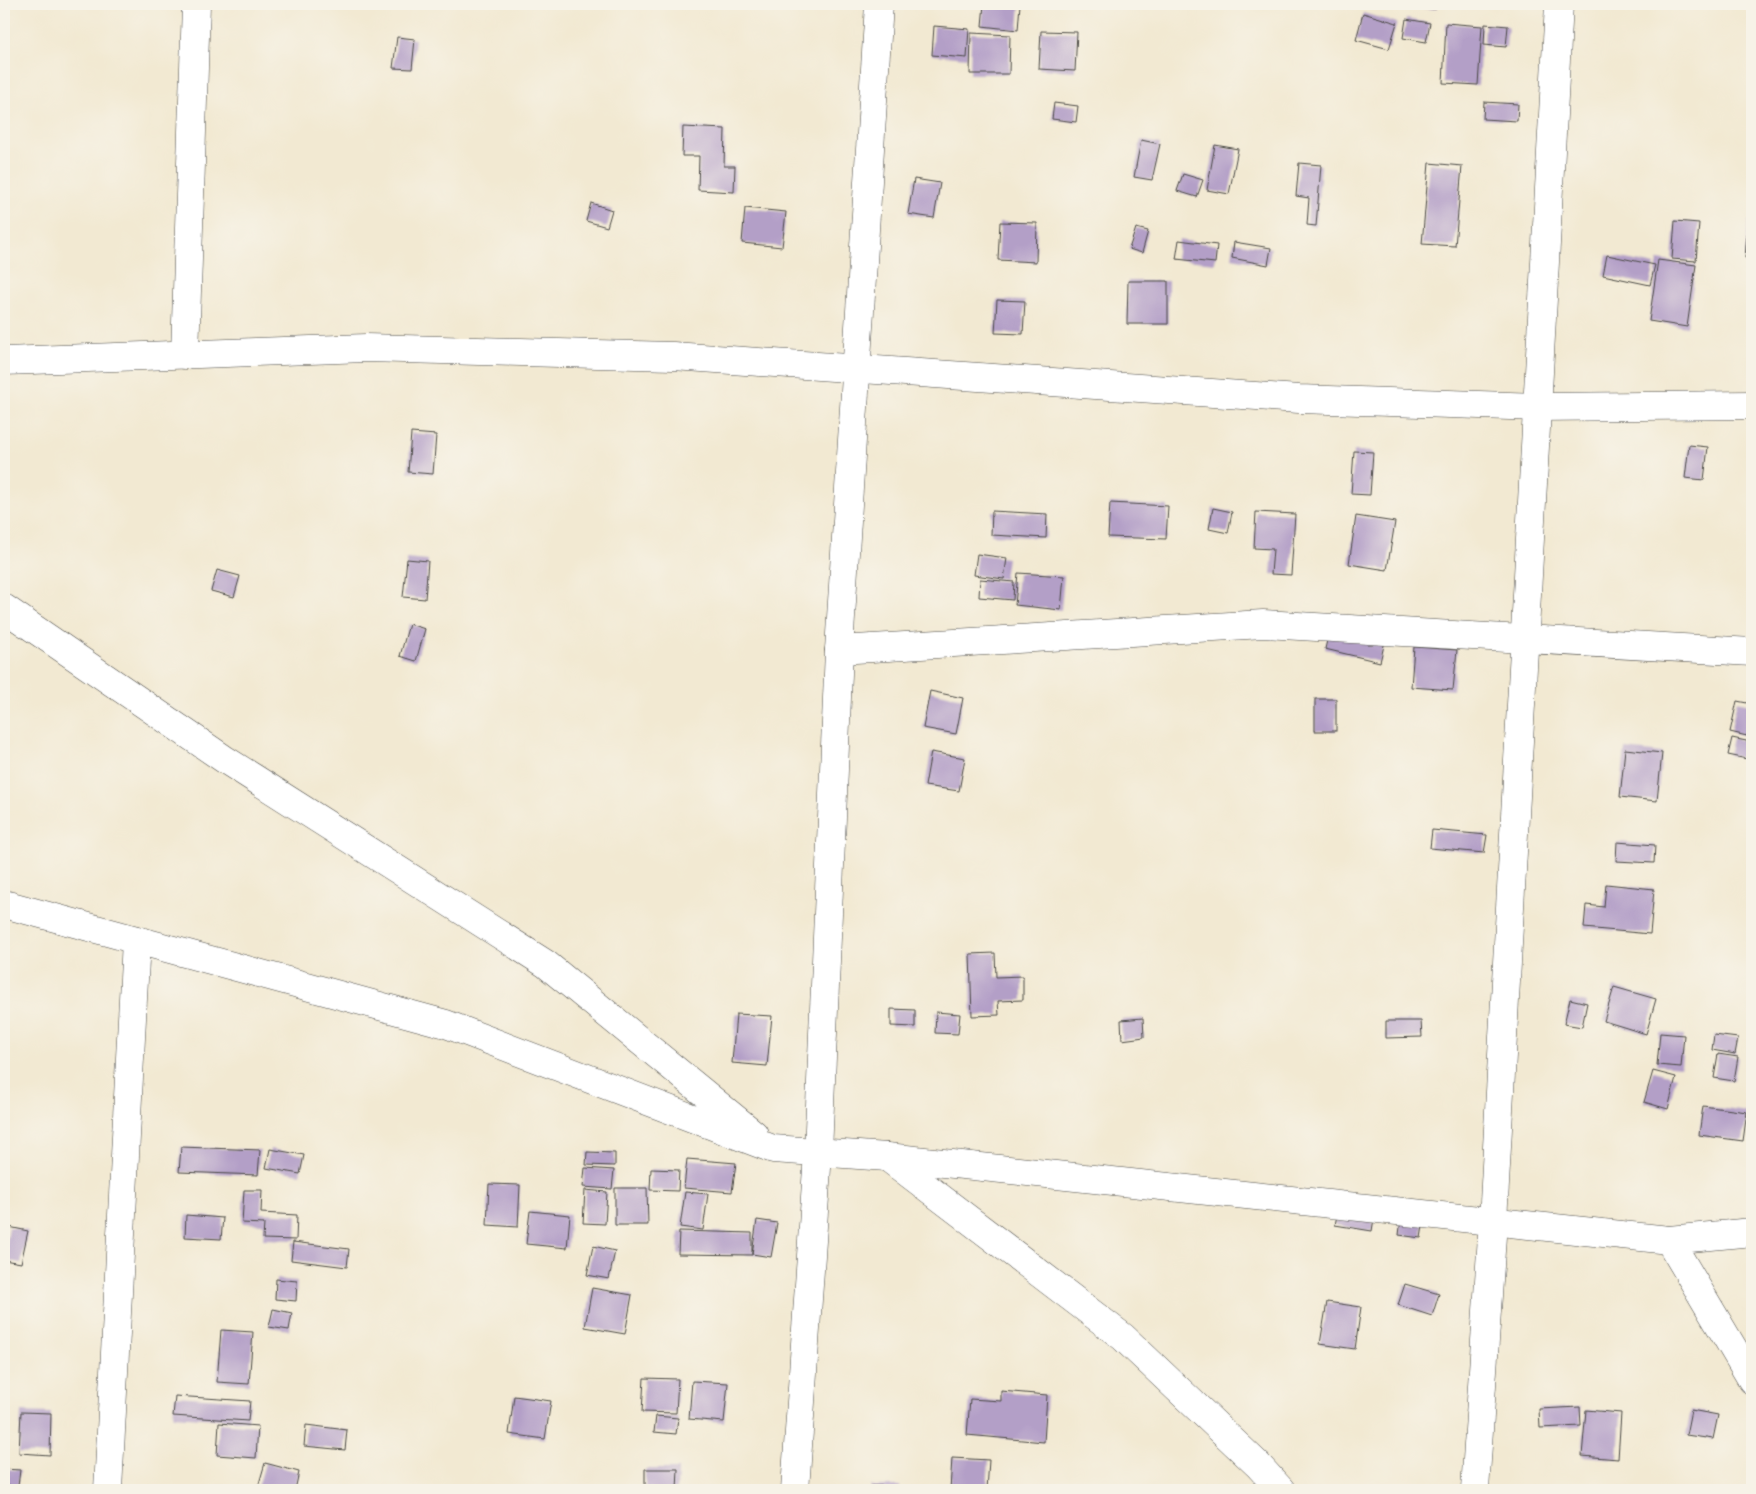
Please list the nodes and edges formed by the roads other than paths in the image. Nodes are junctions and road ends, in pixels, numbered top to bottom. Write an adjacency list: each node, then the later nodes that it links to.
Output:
1 (196, 4): 4 (street)
2 (879, 4): 6 (street)
3 (1559, 4): 8 (street)
4 (185, 355): 5 (street); 6 (street)
5 (4, 361)
6 (858, 369): 8 (street); 11 (street)
7 (1752, 405): 8 (street)
8 (1536, 407): 10 (street)
9 (4, 608): 15 (street)
10 (1523, 639): 11 (street); 12 (street); 18 (street)
11 (839, 650): 16 (street)
12 (1752, 652)
13 (4, 904): 14 (street)
14 (136, 940): 15 (street); 22 (street)
15 (773, 1149): 16 (street)
16 (818, 1152): 17 (street); 23 (street)
17 (886, 1157): 18 (street); 24 (street)
18 (1492, 1221): 20 (street); 25 (street)
19 (1752, 1232): 20 (street)
20 (1669, 1240): 21 (street)
21 (1752, 1380)
22 (108, 1490)
23 (795, 1490)
24 (1281, 1490)
25 (1475, 1490)

